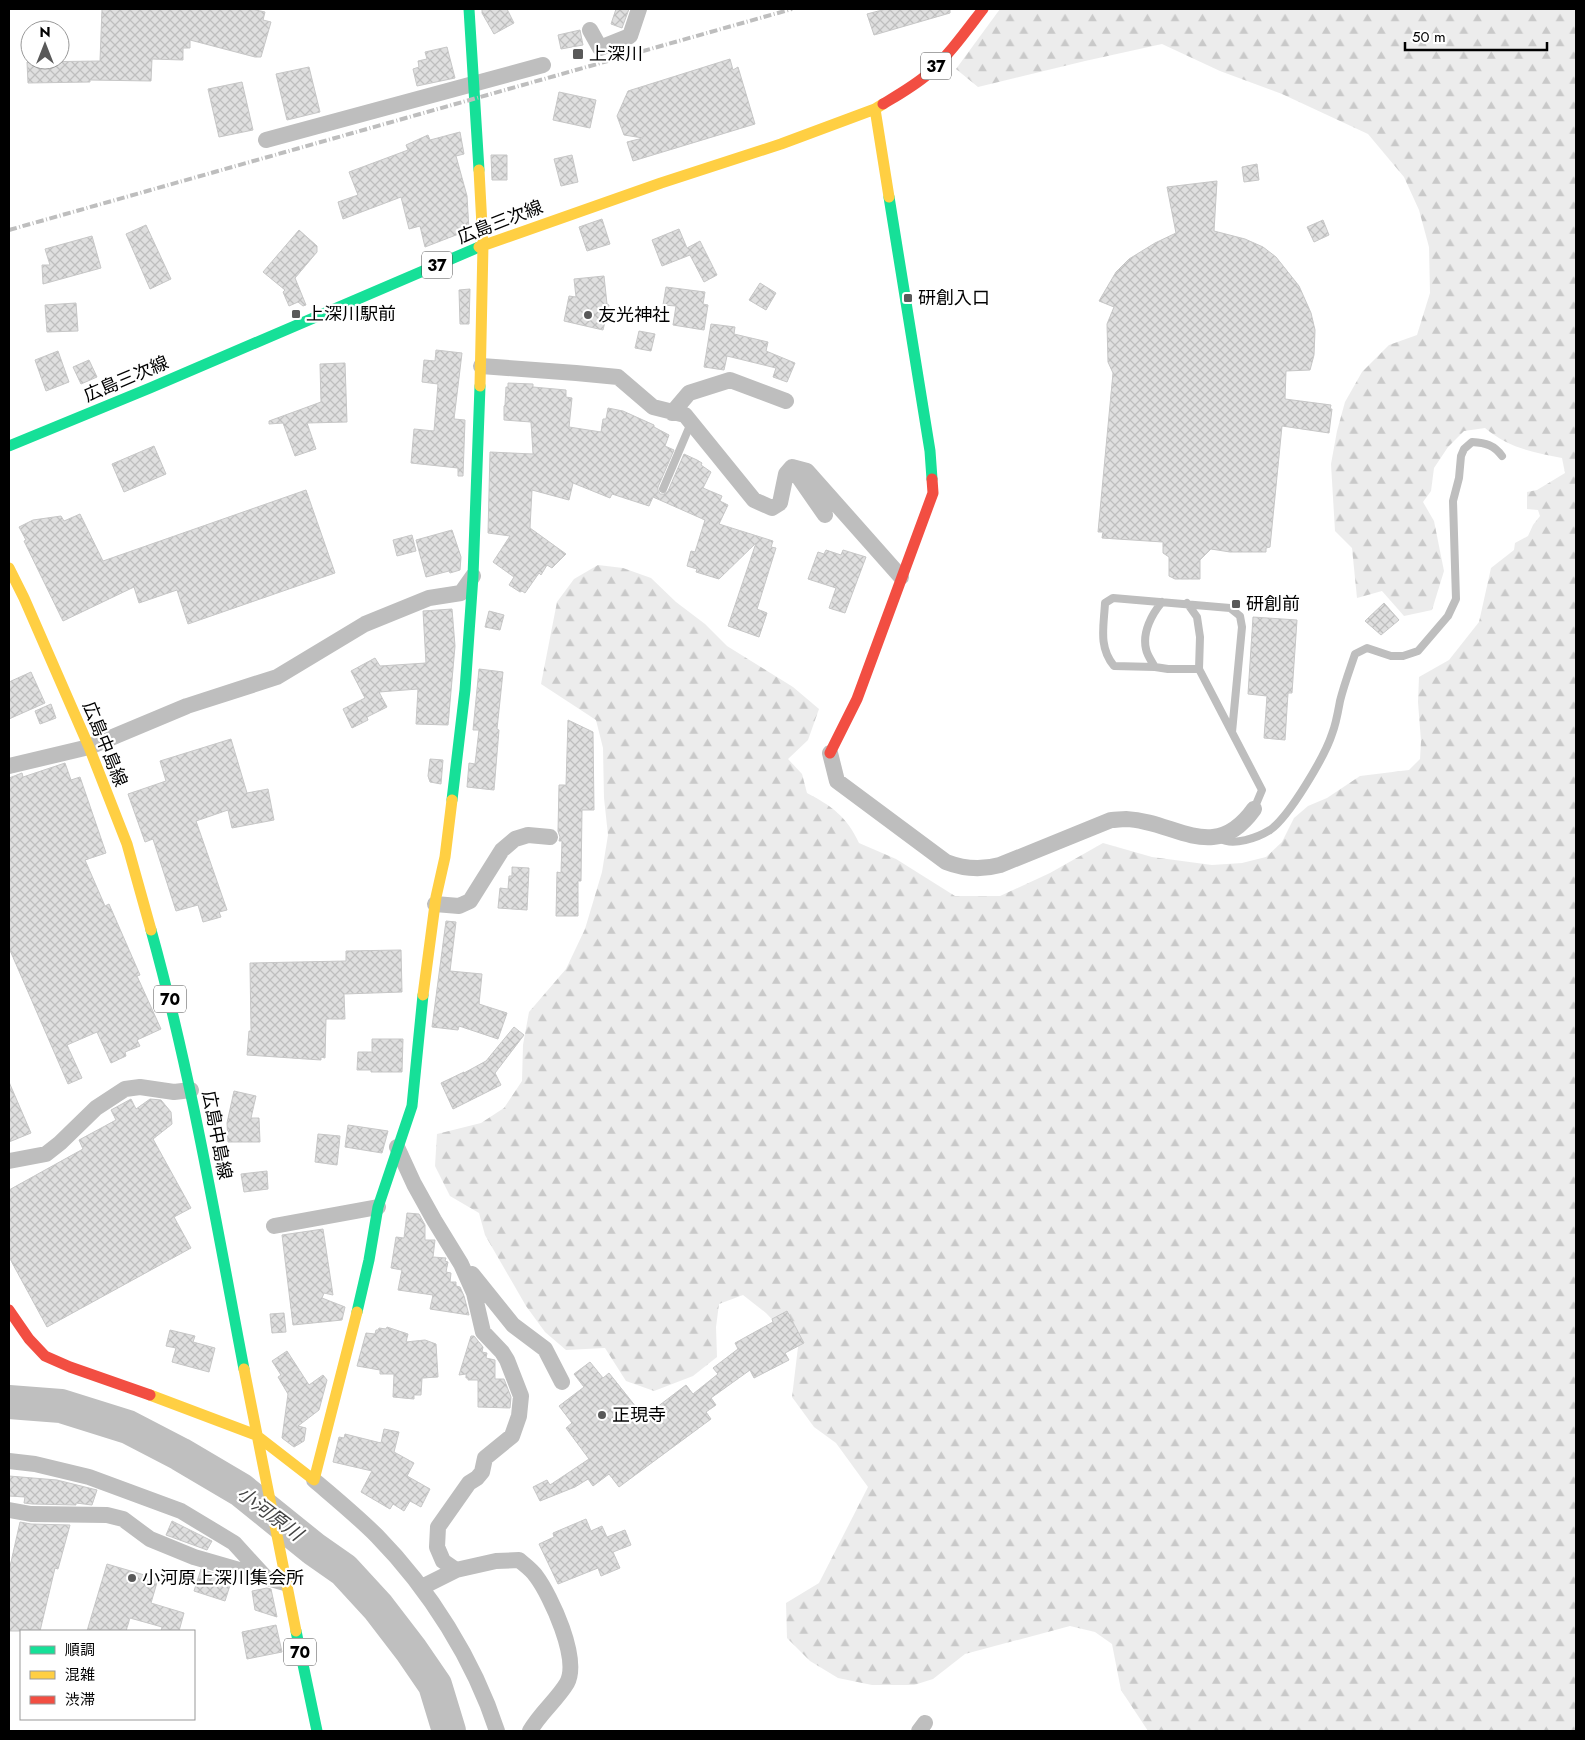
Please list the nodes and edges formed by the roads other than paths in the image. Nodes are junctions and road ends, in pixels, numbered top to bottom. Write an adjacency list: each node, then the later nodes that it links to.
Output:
1 (469, 9): 6 (street)
2 (639, 9): 4 (street)
3 (983, 9): 7 (street, 広島三次線 / 37)
4 (590, 30)
5 (543, 64): 6 (street)
6 (474, 83): 8 (street); 9 (street)
7 (875, 109): 9 (street, 広島三次線 / 37); 21 (street)
8 (266, 140)
9 (483, 245): 10 (street); 14 (street, 広島三次線 / 37)
10 (481, 366): 12 (street); 20 (street)
11 (786, 400): 12 (street)
12 (672, 413): 13 (street)
13 (691, 423): 16 (street); 17 (lane)
14 (9, 446)
15 (1502, 456): 31 (lane)
16 (792, 467): 18 (street); 21 (street)
17 (663, 489)
18 (825, 515)
19 (9, 568): 27 (street, 広島中島線 / 70)
20 (474, 576): 27 (street); 33 (street)
21 (901, 577): 28 (street)
22 (1162, 602): 23 (lane); 24 (lane); 24 (lane)
23 (1187, 603): 25 (lane); 26 (lane)
24 (1154, 667): 25 (lane)
25 (1199, 669): 26 (lane)
26 (1232, 732): 30 (lane)
27 (89, 747): 29 (street); 34 (street, 広島中島線 / 70)
28 (830, 753): 31 (street)
29 (9, 766)
30 (1254, 809): 31 (street)
31 (1216, 836)
32 (550, 838): 33 (street)
33 (435, 904): 35 (street)
34 (190, 1090): 36 (street); 42 (street, 広島中島線 / 70)
35 (397, 1147): 37 (street); 39 (street)
36 (9, 1161)
37 (378, 1207): 38 (street); 44 (street)
38 (274, 1226)
39 (452, 1249): 41 (street); 46 (street)
40 (9, 1310): 42 (street)
41 (562, 1382)
42 (256, 1435): 44 (street); 48 (street, 広島中島線 / 70)
43 (9, 1461): 47 (street)
44 (314, 1480): 49 (street)
45 (9, 1510): 47 (street)
46 (456, 1570): 49 (street); 52 (street)
47 (266, 1578): 48 (street)
48 (284, 1578): 50 (street, 広島中島線 / 70)
49 (422, 1587): 51 (street)
50 (317, 1731)
51 (497, 1731)
52 (530, 1731)

